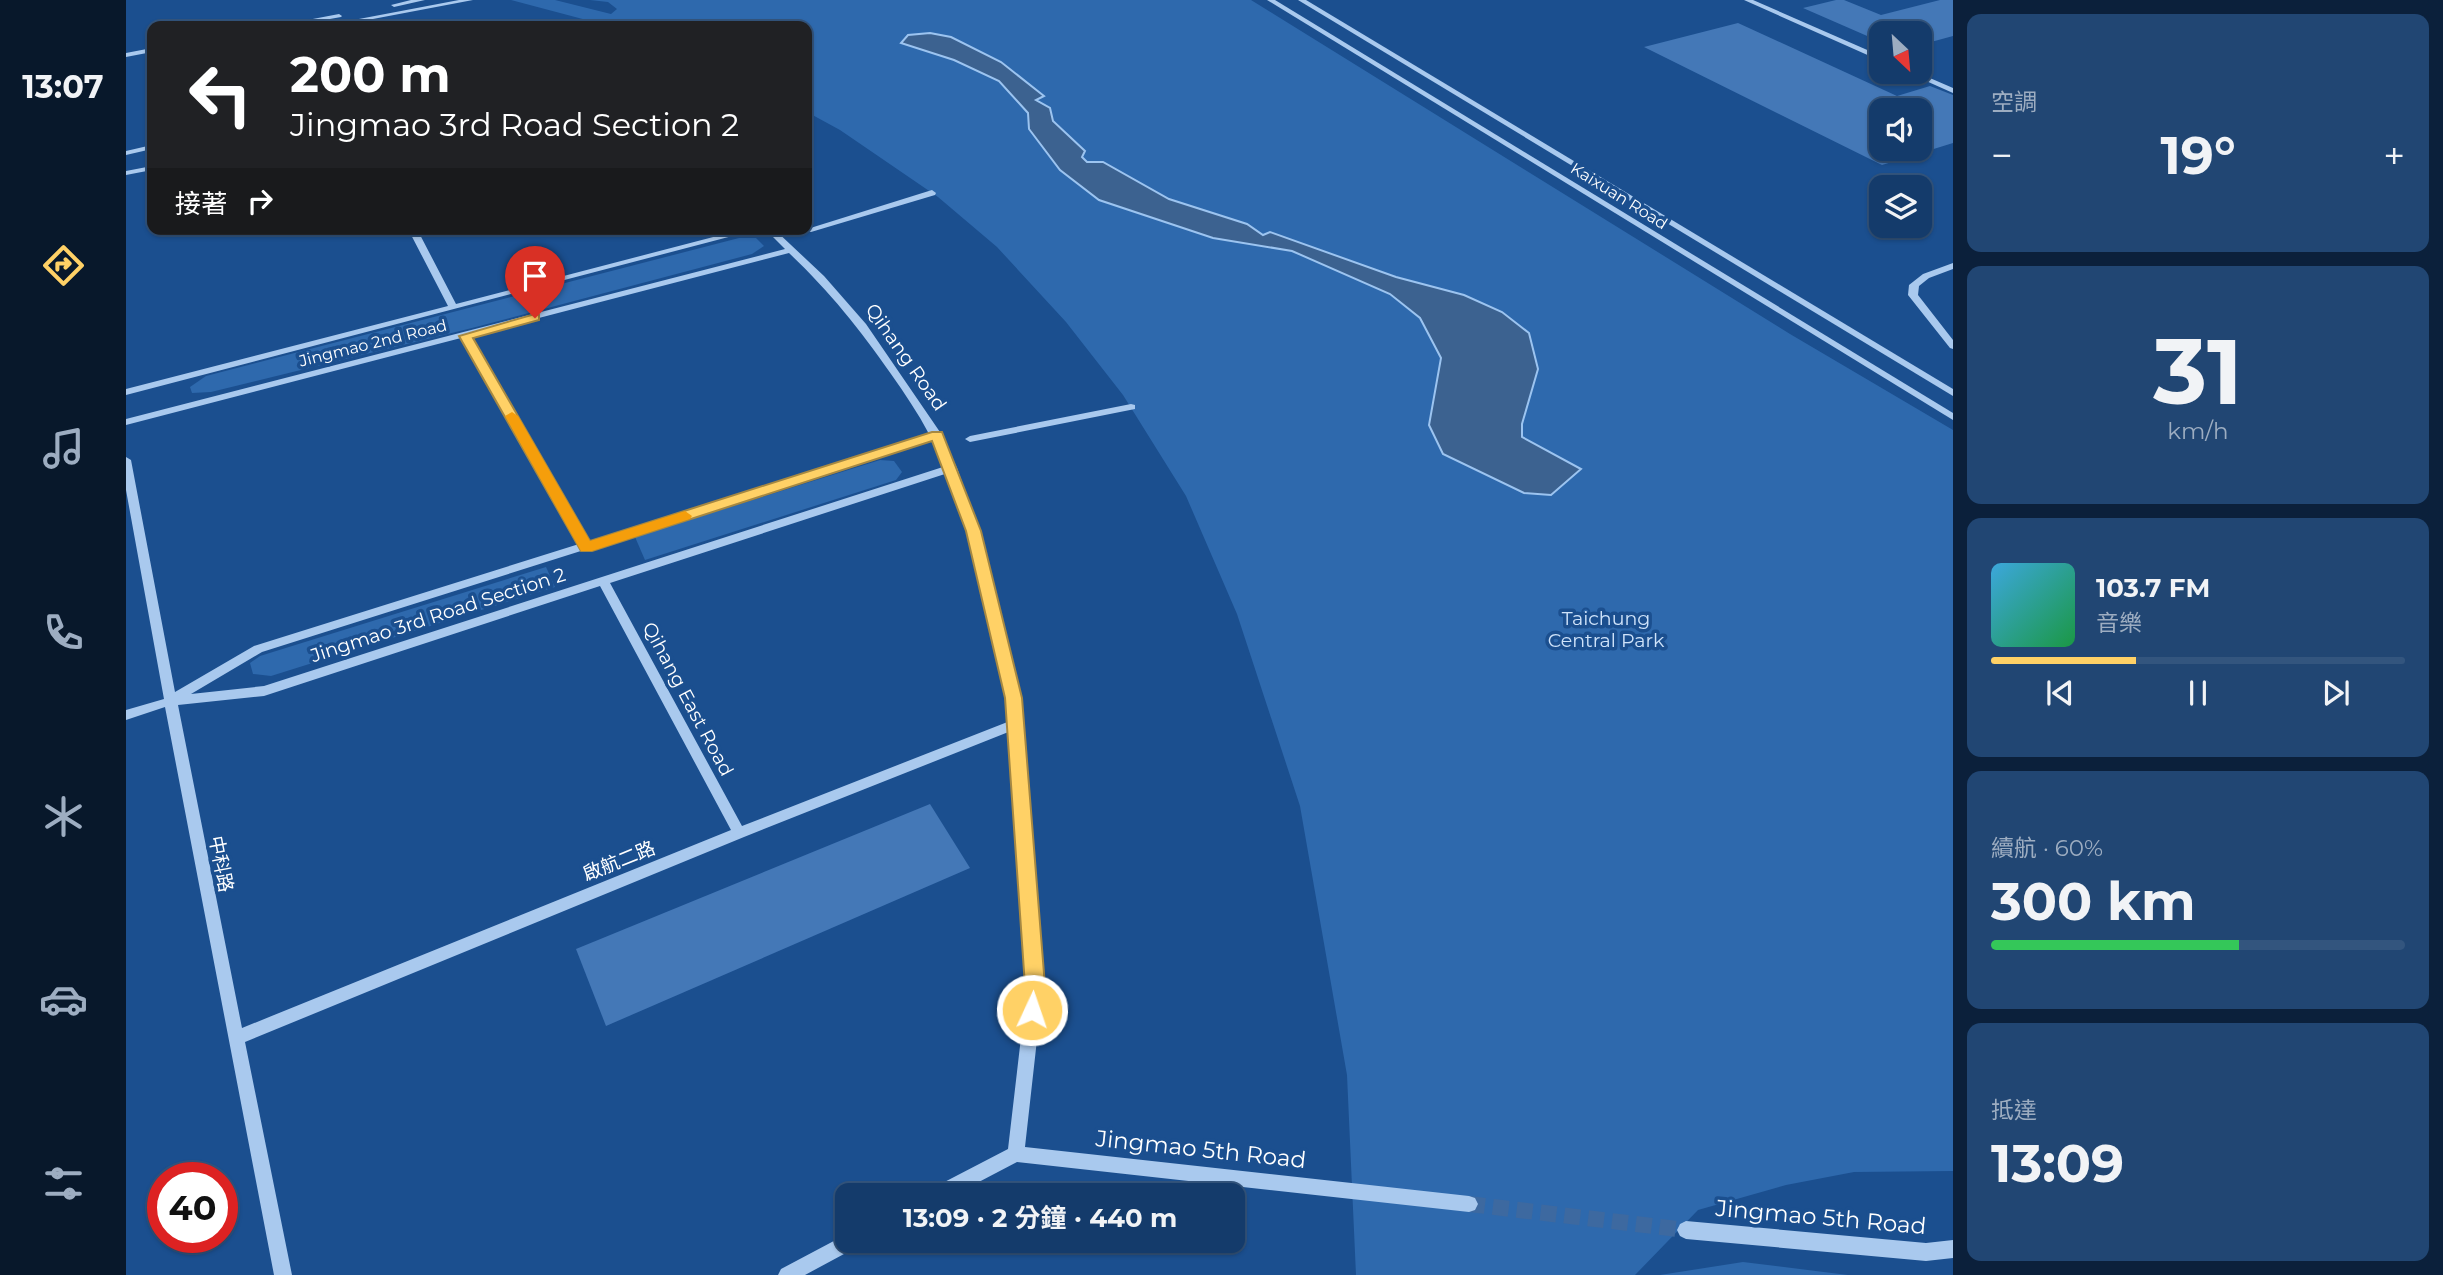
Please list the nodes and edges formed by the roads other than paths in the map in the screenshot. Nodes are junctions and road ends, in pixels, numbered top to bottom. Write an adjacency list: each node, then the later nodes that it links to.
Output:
1 (422, 0): 7 (street)
2 (470, 0): 7 (street)
3 (1270, 0): 33 (street, Kaixuan Road)
4 (1301, 0): 31 (street, Kaixuan Road)
5 (1768, 0): 6 (street)
6 (1751, 2): 10 (street)
7 (339, 20): 8 (street)
8 (329, 21)
9 (147, 51): 11 (street)
10 (1869, 54)
11 (126, 55)
12 (147, 59): 13 (street)
13 (126, 63)
14 (1932, 81): 15 (street)
15 (1953, 90)
16 (147, 148): 17 (street)
17 (126, 153)
18 (147, 169): 19 (street)
19 (126, 173)
20 (932, 193): 21 (street)
21 (812, 229)
22 (415, 235): 27 (street)
23 (732, 235): 27 (street, Jingmao 2nd Road)
24 (775, 235): 25 (street, Qihang Road)
25 (790, 250): 28 (street, Jingmao 2nd Road); 35 (street, Qihang Road)
26 (1953, 266): 29 (street)
27 (453, 307): 30 (street, Jingmao 2nd Road)
28 (466, 336): 34 (street, Jingmao 2nd Road); 39 (street)
29 (1953, 346)
30 (126, 392)
31 (1953, 393)
32 (1131, 407): 36 (street)
33 (1953, 417)
34 (126, 422)
35 (937, 435): 38 (street, Qihang Road); 39 (street, Jingmao 3rd Road Section 2)
36 (970, 439)
37 (126, 460): 41 (street, 中科路)
38 (951, 468): 40 (street, Jingmao 3rd Road Section 2); 43 (street, Qihang Road)
39 (587, 547): 41 (street, Jingmao 3rd Road Section 2)
40 (604, 582): 41 (street, Jingmao 3rd Road Section 2); 44 (street, Qihang East Road)
41 (171, 701): 42 (street, Jingmao 3rd Road Section 2); 45 (street, 中科路)
42 (126, 715)
43 (1017, 723): 44 (street, 啟航二路); 46 (street, Qihang Road)
44 (739, 833): 45 (street, 啟航二路)
45 (236, 1038): 52 (street, 中科路)
46 (1016, 1154): 47 (street); 48 (street, Jingmao 5th Road)
47 (960, 1183)
48 (1469, 1204)
49 (1686, 1230): 50 (street, Jingmao 5th Road)
50 (1953, 1249)
51 (835, 1250): 53 (street)
52 (283, 1275)
53 (787, 1275)

